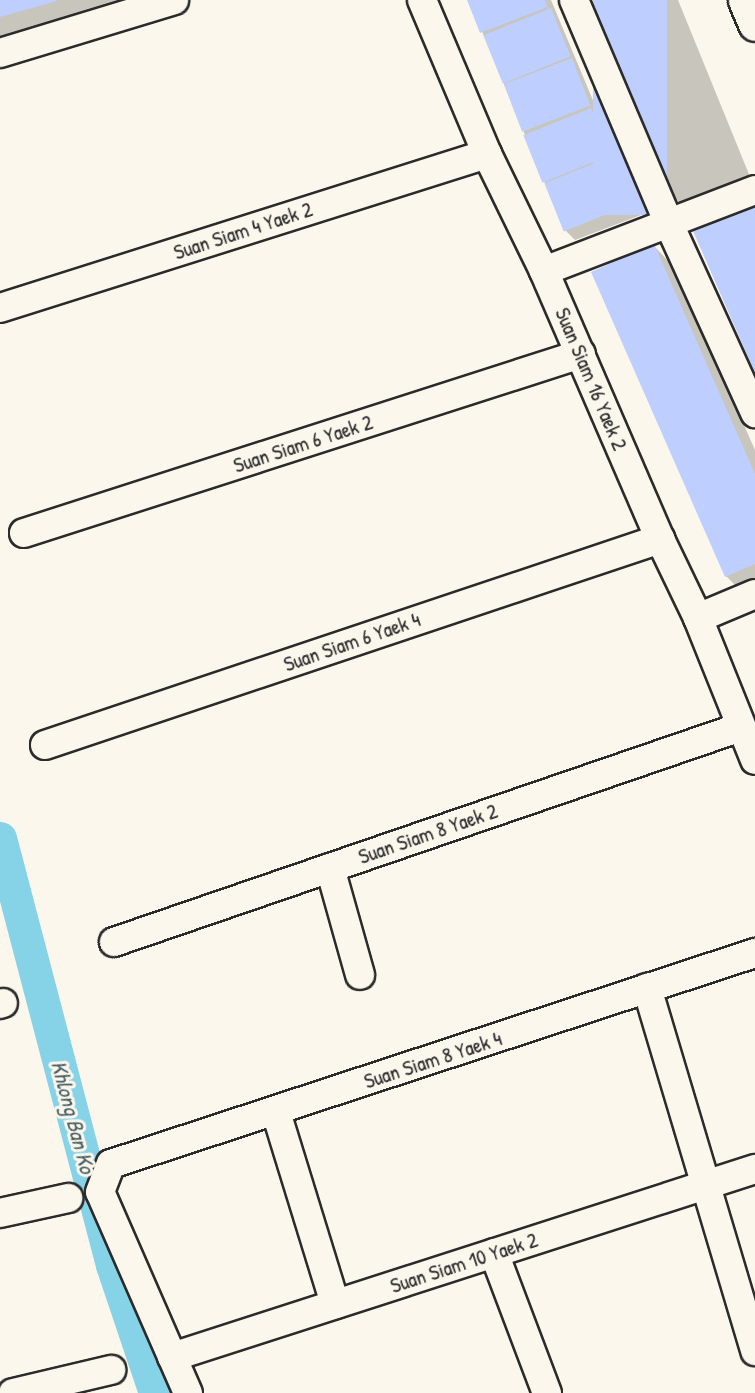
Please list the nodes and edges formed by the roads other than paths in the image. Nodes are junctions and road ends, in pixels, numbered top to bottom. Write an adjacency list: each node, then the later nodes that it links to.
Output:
1 (174, 0): 6 (street)
2 (422, 0): 7 (street, Suan Siam 16 Yaek 2)
3 (574, 0): 9 (street)
4 (745, 0): 5 (street)
5 (755, 24)
6 (0, 53)
7 (487, 154): 10 (street, Suan Siam 16 Yaek 2); 11 (street, Suan Siam 4 Yaek 2)
8 (755, 190): 9 (street)
9 (669, 224): 10 (street); 13 (street)
10 (544, 271): 12 (street, Suan Siam 16 Yaek 2)
11 (0, 308)
12 (581, 354): 14 (street, Suan Siam 6 Yaek 2); 15 (street, Suan Siam 16 Yaek 2)
13 (755, 413)
14 (24, 534)
15 (660, 539): 17 (street, Suan Siam 16 Yaek 2); 19 (street, Suan Siam 6 Yaek 4)
16 (755, 594): 17 (street)
17 (698, 618): 18 (street, Suan Siam 16 Yaek 2)
18 (741, 727): 20 (street, Suan Siam 16 Yaek 2); 21 (street, Suan Siam 8 Yaek 2)
19 (45, 745)
20 (755, 760)
21 (330, 868): 22 (street, Suan Siam 8 Yaek 2); 24 (street)
22 (114, 942)
23 (755, 953): 25 (street, Suan Siam 8 Yaek 4)
24 (360, 975)
25 (646, 988): 26 (street, Suan Siam 8 Yaek 4); 28 (street)
26 (276, 1112): 32 (street); 34 (street, Suan Siam 8 Yaek 4)
27 (755, 1170): 28 (street, Suan Siam 10 Yaek 2)
28 (704, 1187): 31 (street, Suan Siam 10 Yaek 2); 33 (street)
29 (68, 1198): 30 (street)
30 (0, 1212)
31 (494, 1253): 32 (street, Suan Siam 10 Yaek 2); 38 (street)
32 (335, 1304): 34 (street, Suan Siam 10 Yaek 2)
33 (755, 1351)
34 (172, 1357): 37 (street)
35 (111, 1370): 36 (street)
36 (13, 1393)
37 (188, 1393)
38 (547, 1393)

